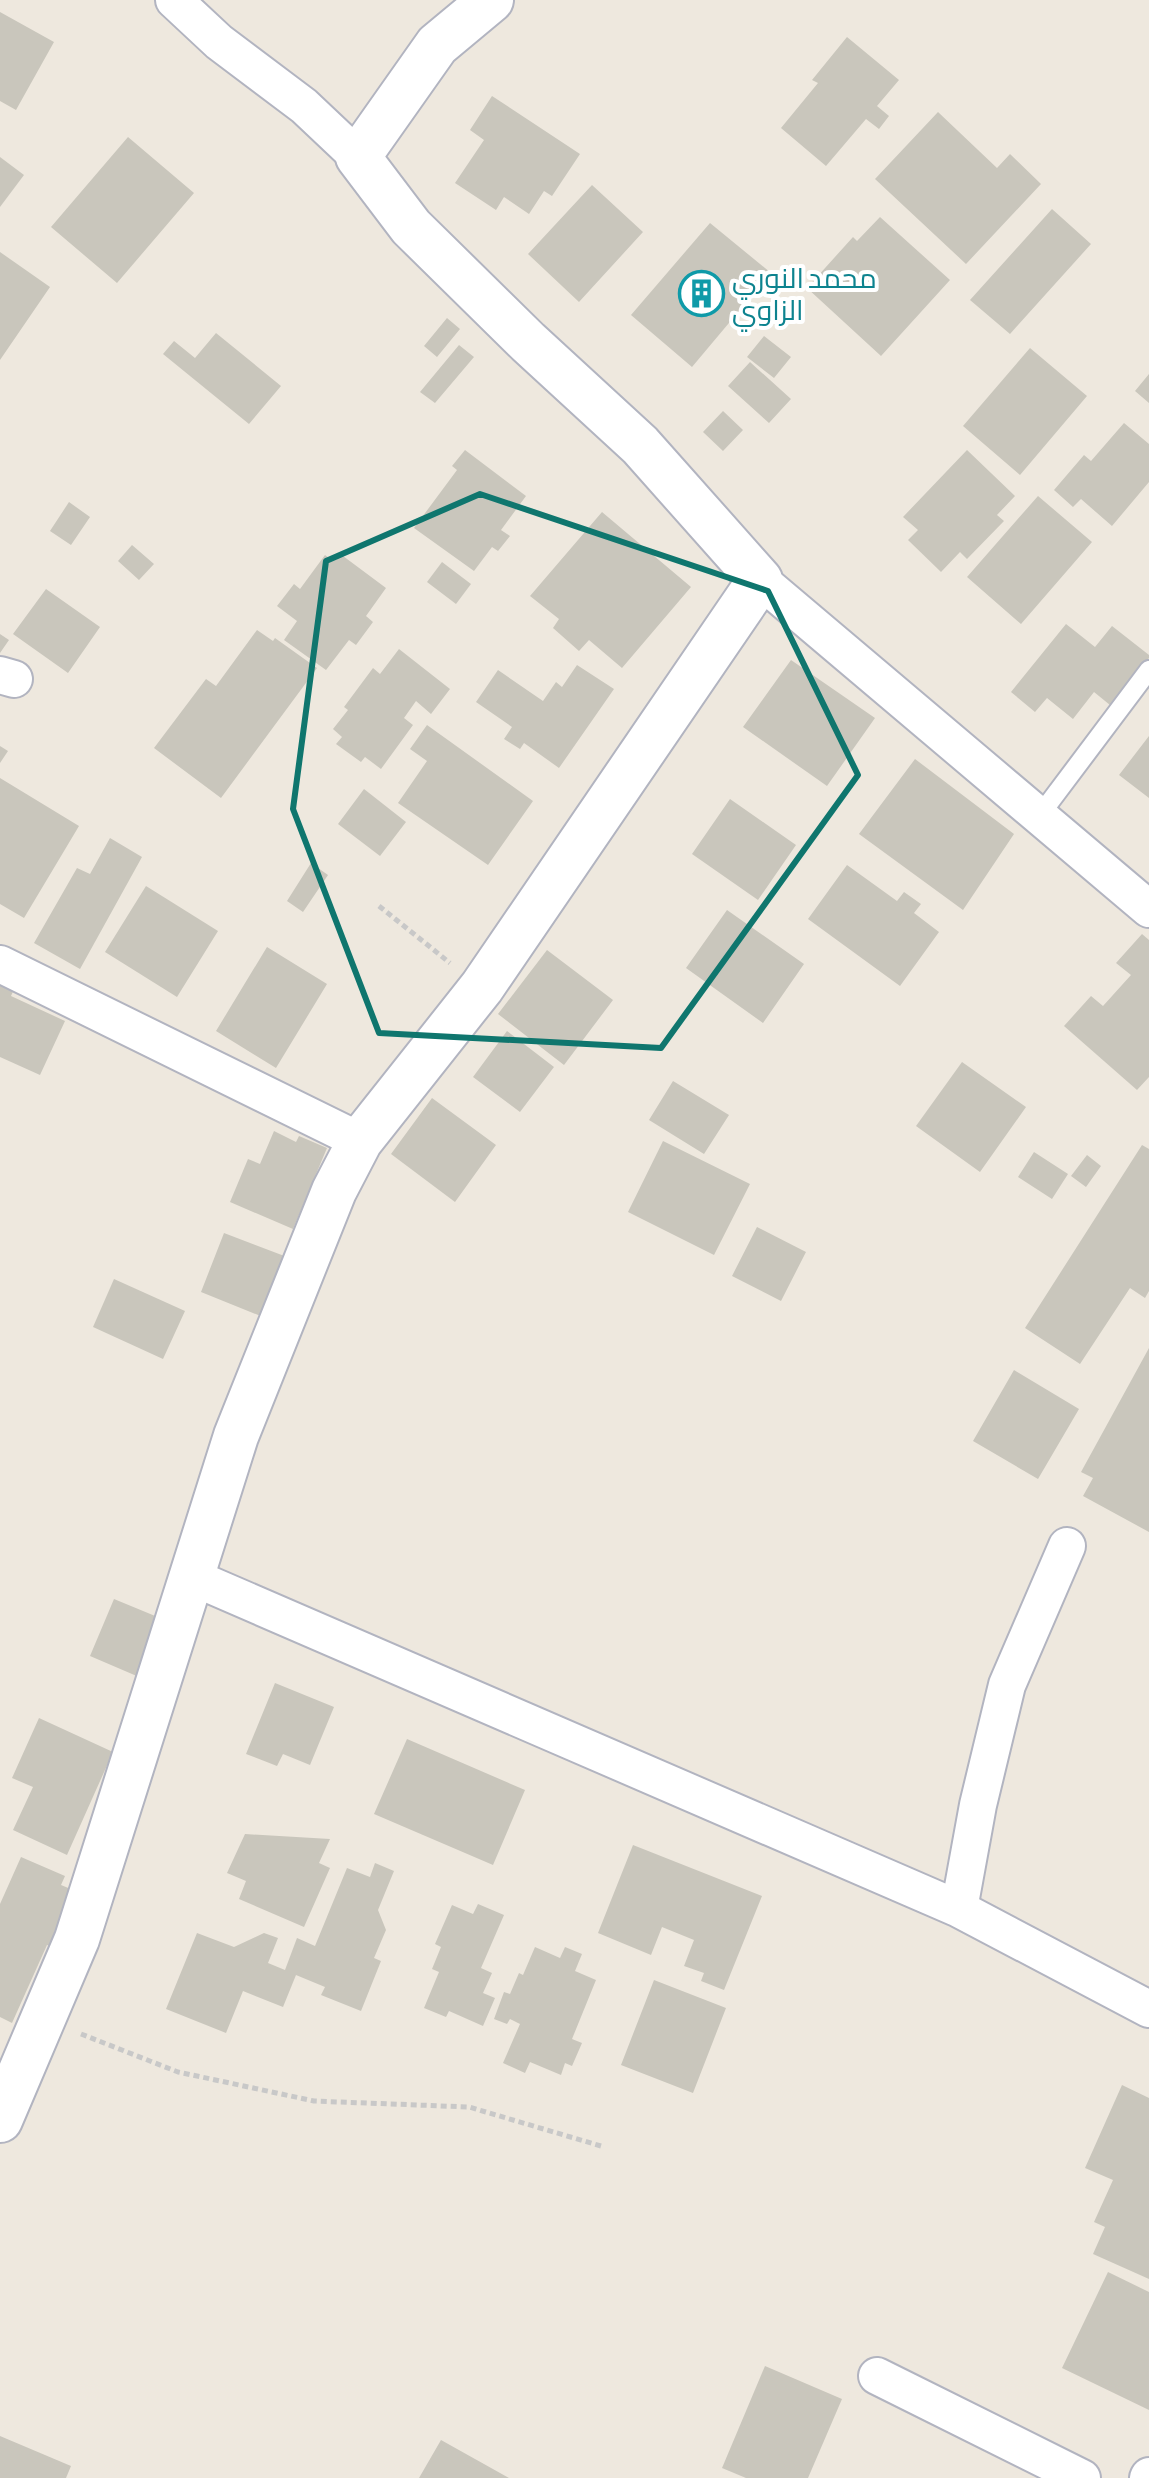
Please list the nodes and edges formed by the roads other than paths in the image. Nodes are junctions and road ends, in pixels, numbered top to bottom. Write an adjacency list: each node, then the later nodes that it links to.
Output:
1 (174, 0): 3 (street)
2 (491, 0): 3 (street)
3 (358, 157): 4 (street)
4 (760, 580): 6 (street); 9 (street)
5 (1149, 670): 6 (lane)
6 (1040, 815): 7 (street)
7 (1149, 909)
8 (0, 964): 9 (street)
9 (360, 1141): 11 (street)
10 (1067, 1546): 12 (street)
11 (192, 1577): 12 (street); 14 (street)
12 (959, 1909): 13 (street)
13 (1149, 2009)
14 (0, 2120)
15 (877, 2376): 16 (street)
16 (1082, 2478)

